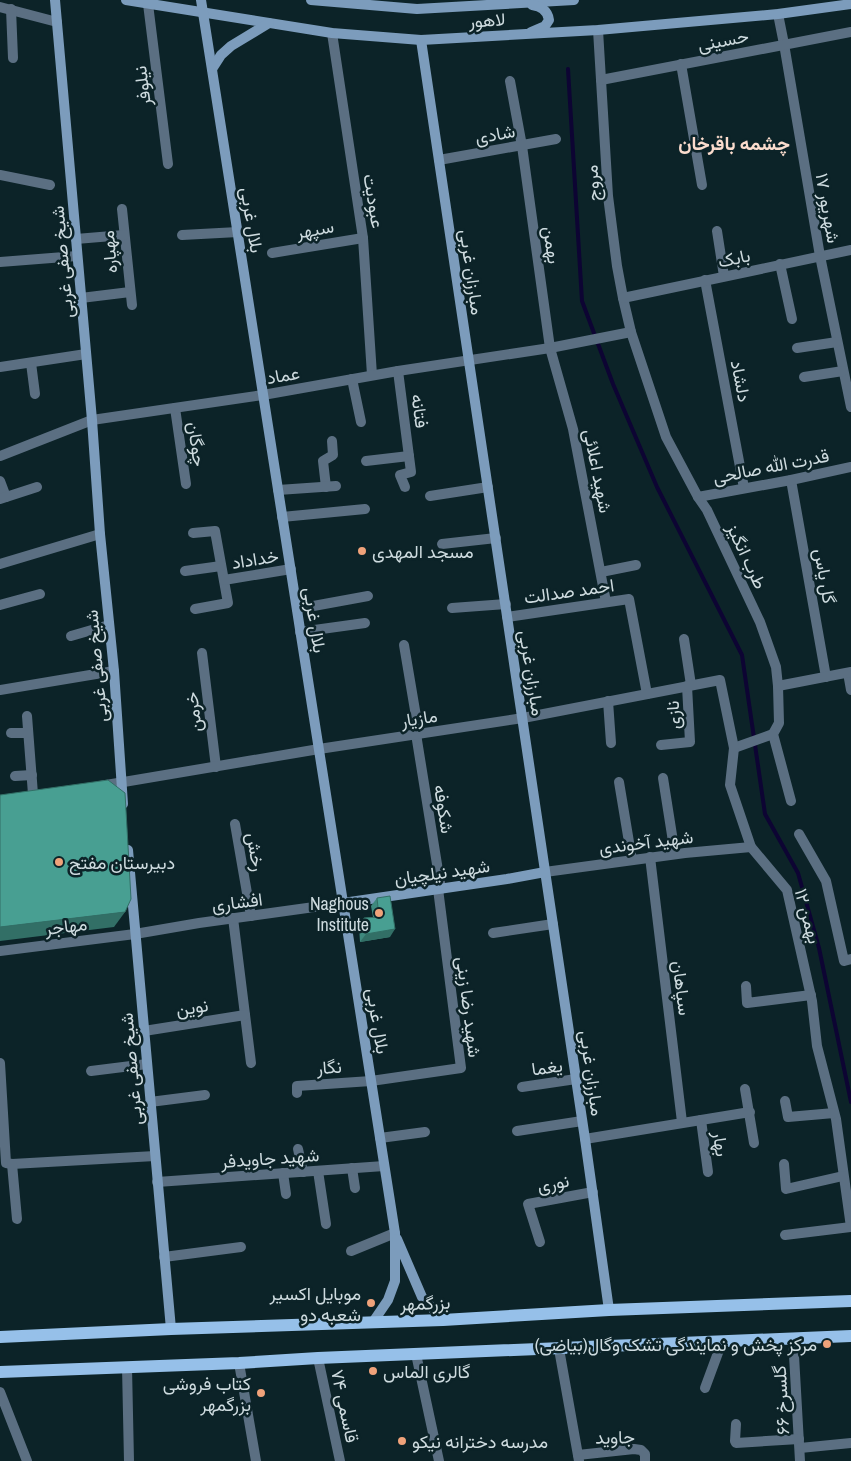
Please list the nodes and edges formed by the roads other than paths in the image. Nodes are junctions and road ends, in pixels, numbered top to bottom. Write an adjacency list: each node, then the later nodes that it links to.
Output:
1 (55, 0): 14 (street, شیخ صفی غربی)
2 (126, 0): 8 (street, لاهور)
3 (201, 0): 12 (street, بلال غربی)
4 (311, 0): 9 (street, لاهور)
5 (574, 0): 7 (street, لاهور)
6 (512, 2): 7 (street, لاهور); 9 (street, لاهور)
7 (523, 3): 19 (street)
8 (148, 4): 12 (street, لاهور); 30 (street, نیلوفر)
9 (416, 4)
10 (851, 4): 13 (street, لاهور)
11 (5, 8): 14 (street); 22 (street)
12 (203, 13): 15 (street, لاهور); 24 (street, بلال غربی)
13 (778, 14): 16 (street, لاهور); 21 (street, ۱۷ شهریور)
14 (57, 22): 40 (street, شیخ صفی غربی)
15 (269, 23): 18 (street, لاهور); 24 (street)
16 (598, 30): 19 (street, لاهور); 25 (street, مروج)
17 (851, 32): 21 (street, حسینی)
18 (332, 33): 20 (street, لاهور); 39 (street, عبودیت)
19 (525, 35): 20 (street, لاهور)
20 (421, 40): 29 (street, مبارزان غربی)
21 (784, 44): 23 (street, حسینی); 44 (street, ۱۷ شهریور)
22 (13, 58)
23 (681, 64): 25 (street, حسینی); 32 (street)
24 (212, 69): 36 (street, بلال غربی)
25 (601, 80): 51 (street, مروج)
26 (510, 81): 28 (street, بهمن)
27 (556, 139): 28 (street, شادی)
28 (522, 146): 29 (street, شادی); 56 (street, بهمن)
29 (439, 160): 59 (street, مبارزان غربی)
30 (168, 164)
31 (0, 176): 33 (street)
32 (702, 185)
33 (50, 186)
34 (122, 209): 37 (street, مهپاره)
35 (717, 231): 47 (street)
36 (238, 232): 38 (street); 68 (street, بلال غربی)
37 (124, 235): 40 (street); 49 (street, مهپاره)
38 (182, 235)
39 (364, 238): 42 (street, سپهر); 64 (street, عبودیت)
40 (76, 239): 43 (street, شیخ صفی غربی)
41 (851, 250): 44 (street, بابک)
42 (272, 253)
43 (78, 256): 45 (street); 50 (street, شیخ صفی غربی)
44 (820, 256): 46 (street, بابک); 55 (street, ۱۷ شهریور)
45 (0, 262)
46 (780, 264): 47 (street, بابک); 53 (street)
47 (724, 276): 48 (street, بابک)
48 (705, 280): 51 (street, بابک); 84 (street, دلشاد)
49 (130, 292): 50 (street, مهپاره); 52 (street, مهپاره)
50 (81, 298): 58 (street, شیخ صفی غربی)
51 (623, 298): 54 (street, مروج)
52 (132, 305)
53 (792, 319)
54 (631, 332): 56 (street, عماد); 87 (street, طرب انگیز)
55 (837, 342): 57 (street); 63 (street, ۱۷ شهریور)
56 (550, 348): 59 (street, عماد); 100 (street, شهید اعلائی)
57 (797, 348)
58 (86, 354): 60 (street); 71 (street, شیخ صفی غربی)
59 (469, 360): 62 (street, عماد); 83 (street, مبارزان غربی)
60 (31, 363): 61 (street); 67 (street)
61 (0, 367)
62 (398, 371): 64 (street, عماد); 75 (street, فتانه)
63 (843, 372): 65 (street); 69 (street, ۱۷ شهریور)
64 (372, 375): 66 (street, عماد)
65 (804, 377)
66 (352, 379): 68 (street, عماد); 72 (street)
67 (35, 394)
68 (263, 395): 70 (street, عماد); 85 (street, بلال غربی)
69 (851, 407)
70 (175, 408): 71 (street, عماد); 80 (street, چوگان)
71 (92, 420): 74 (street, عماد); 92 (street, شیخ صفی غربی)
72 (361, 422)
73 (332, 441): 85 (street)
74 (0, 456)
75 (409, 456): 76 (street, فتانه); 82 (street, فتانه)
76 (366, 461)
77 (851, 467): 78 (street, قدرت الله صالحی)
78 (791, 480): 84 (street, قدرت الله صالحی); 120 (street, گل یاس)
79 (0, 481): 88 (street)
80 (186, 484)
81 (37, 487): 88 (street)
82 (405, 487)
83 (488, 487): 86 (street); 93 (street, مبارزان غربی)
84 (744, 488): 87 (street, قدرت الله صالحی)
85 (278, 490): 90 (street, بلال غربی)
86 (430, 496)
87 (698, 497): 123 (street, طرب انگیز)
88 (3, 498)
89 (365, 509): 90 (street)
90 (282, 517): 98 (street, بلال غربی)
91 (193, 533): 96 (street, خداداد)
92 (100, 534): 95 (street); 112 (street, شیخ صفی غربی)
93 (496, 538): 94 (street); 105 (street, مبارزان غربی)
94 (442, 544)
95 (0, 564)
96 (221, 566): 99 (street, خداداد); 101 (street, خداداد)
97 (637, 566): 100 (street)
98 (290, 570): 101 (street, خداداد); 109 (street, بلال غربی)
99 (185, 571)
100 (601, 572): 104 (street, شهید اعلائی)
101 (224, 580): 108 (street, خداداد)
102 (40, 594): 106 (street)
103 (368, 596): 109 (street)
104 (606, 602): 110 (street, احمد صدالت); 126 (street, احمد صدالت)
105 (506, 604): 107 (street); 110 (street, مبارزان غربی)
106 (0, 606)
107 (452, 608)
108 (195, 609)
109 (297, 609): 113 (street, بلال غربی)
110 (507, 617): 129 (street, مبارزان غربی)
111 (365, 623): 113 (street)
112 (109, 625): 114 (street); 118 (street, شیخ صفی غربی)
113 (300, 632): 137 (street, بلال غربی)
114 (71, 636)
115 (684, 639): 122 (street)
116 (404, 644): 132 (street, شکوفه)
117 (202, 653): 138 (street, خرمن)
118 (114, 671): 124 (street); 143 (street, شیخ صفی غربی)
119 (849, 673): 120 (street); 125 (street)
120 (826, 677): 123 (street)
121 (720, 680): 122 (street, مازیار); 136 (street, ۱۲ بهمن)
122 (689, 686): 126 (street, مازیار); 135 (street, نازی)
123 (778, 686): 133 (street, طرب انگیز)
124 (0, 690)
125 (851, 690)
126 (647, 694): 127 (street, مازیار)
127 (608, 702): 129 (street, مازیار); 134 (street)
128 (27, 716): 131 (street)
129 (522, 718): 132 (street, مازیار); 155 (street, مبارزان غربی)
130 (11, 732): 131 (street)
131 (28, 733): 139 (street)
132 (417, 734): 137 (street, مازیار); 156 (street, شکوفه)
133 (773, 734): 136 (street); 146 (street, طرب انگیز)
134 (611, 743)
135 (661, 745)
136 (734, 748): 151 (street, ۱۲ بهمن)
137 (319, 749): 138 (street, مازیار); 157 (street, بلال غربی)
138 (216, 767): 143 (street, مازیار)
139 (32, 775): 140 (street); 145 (street)
140 (15, 776)
141 (663, 778): 152 (street)
142 (619, 782): 154 (street)
143 (122, 783): 144 (street, مازیار); 147 (street, شیخ صفی غربی)
144 (92, 787)
145 (34, 794)
146 (791, 801)
147 (124, 812)
148 (235, 824): 158 (street, رخش)
149 (799, 834): 164 (street)
150 (127, 840): 162 (street, شیخ صفی غربی)
151 (751, 848): 152 (street, شهید آخوندی); 166 (street, ۱۲ بهمن)
152 (676, 854): 153 (street, شهید آخوندی)
153 (650, 857): 154 (street, شهید آخوندی); 185 (street, سپاهان)
154 (632, 860): 155 (street, شهید آخوندی)
155 (545, 872): 156 (street, شهید نیلچیان); 160 (street, مبارزان غربی)
156 (439, 889): 157 (street, شهید نیلچیان); 174 (street, شهید رضا زینی)
157 (343, 903): 158 (street, افشاری); 174 (street, بلال غربی)
158 (250, 916): 159 (street, افشاری)
159 (234, 918): 162 (street, افشاری); 167 (street)
160 (553, 924): 161 (street); 173 (street, مبارزان غربی)
161 (493, 933)
162 (135, 934): 163 (street, مهاجر); 168 (street, شیخ صفی غربی)
163 (0, 951)
164 (847, 960)
165 (746, 986): 166 (street)
166 (811, 995): 182 (street, ۱۲ بهمن)
167 (245, 1015): 168 (street, نوین); 170 (street)
168 (144, 1030): 171 (street, شیخ صفی غربی)
169 (0, 1063): 193 (street)
170 (251, 1063)
171 (147, 1064): 172 (street); 180 (street, شیخ صفی غربی)
172 (92, 1071)
173 (576, 1079): 175 (street, یغما); 184 (street, مبارزان غربی)
174 (371, 1081): 177 (street, نگار); 188 (street, بلال غربی)
175 (522, 1087)
176 (745, 1089): 181 (street)
177 (297, 1093)
178 (205, 1095): 180 (street)
179 (785, 1101): 182 (street)
180 (150, 1102): 192 (street, شیخ صفی غربی)
181 (750, 1112): 183 (street); 190 (street)
182 (834, 1113): 201 (street, ۱۲ بهمن)
183 (701, 1120): 185 (street); 199 (street, بهار)
184 (582, 1121): 186 (street); 189 (street, مبارزان غربی)
185 (682, 1122): 189 (street)
186 (517, 1131)
187 (425, 1132): 188 (street)
188 (380, 1138): 195 (street, بلال غربی)
189 (585, 1139): 204 (street, مبارزان غربی)
190 (754, 1143)
191 (298, 1149): 198 (street)
192 (155, 1156): 193 (street); 202 (street, شیخ صفی غربی)
193 (12, 1164): 206 (street)
194 (784, 1164): 201 (street)
195 (384, 1166): 196 (street, شهید جاویدفر); 209 (street, بلال غربی)
196 (352, 1168): 197 (street, شهید جاویدفر); 203 (street)
197 (318, 1171): 198 (street, شهید جاویدفر); 207 (street)
198 (303, 1172): 200 (street, شهید جاویدفر)
199 (708, 1172)
200 (283, 1173): 202 (street, شهید جاویدفر); 205 (street)
201 (843, 1176): 208 (street, ۱۲ بهمن)
202 (158, 1182): 214 (street, شیخ صفی غربی)
203 (355, 1188)
204 (593, 1192): 211 (street, نوری); 216 (street, مبارزان غربی)
205 (286, 1194)
206 (17, 1219)
207 (326, 1224)
208 (851, 1227): 210 (street)
209 (395, 1233): 213 (street); 217 (street); 218 (street)
210 (785, 1235)
211 (540, 1242)
212 (241, 1247): 214 (street)
213 (351, 1251)
214 (164, 1257): 219 (street, شیخ صفی غربی)
215 (848, 1298): 216 (main road, بزرگمهر)
216 (609, 1310): 217 (main road, بزرگمهر)
217 (443, 1320): 218 (main road, بزرگمهر)
218 (373, 1322): 219 (main road, بزرگمهر)
219 (171, 1329): 221 (main road, بزرگمهر)
220 (851, 1336): 222 (main road)
221 (0, 1337)
222 (793, 1338): 223 (main road); 233 (street, گلسرخ ۶۶)
223 (722, 1342): 224 (main road); 230 (street)
224 (559, 1349): 225 (main road); 235 (street)
225 (416, 1354): 226 (main road); 240 (street)
226 (318, 1358): 227 (main road); 239 (street, قاسمی ۷۴)
227 (239, 1363): 228 (main road); 238 (street)
228 (127, 1367): 229 (main road); 237 (street)
229 (0, 1372)
230 (706, 1388)
231 (0, 1392): 236 (street)
232 (736, 1424): 233 (street)
233 (799, 1443): 234 (street); 242 (street, گلسرخ ۶۶)
234 (851, 1444)
235 (579, 1458): 241 (street, جاوید)
236 (27, 1461)
237 (130, 1461)
238 (256, 1461)
239 (340, 1461)
240 (439, 1461)
241 (645, 1461)
242 (800, 1461)

